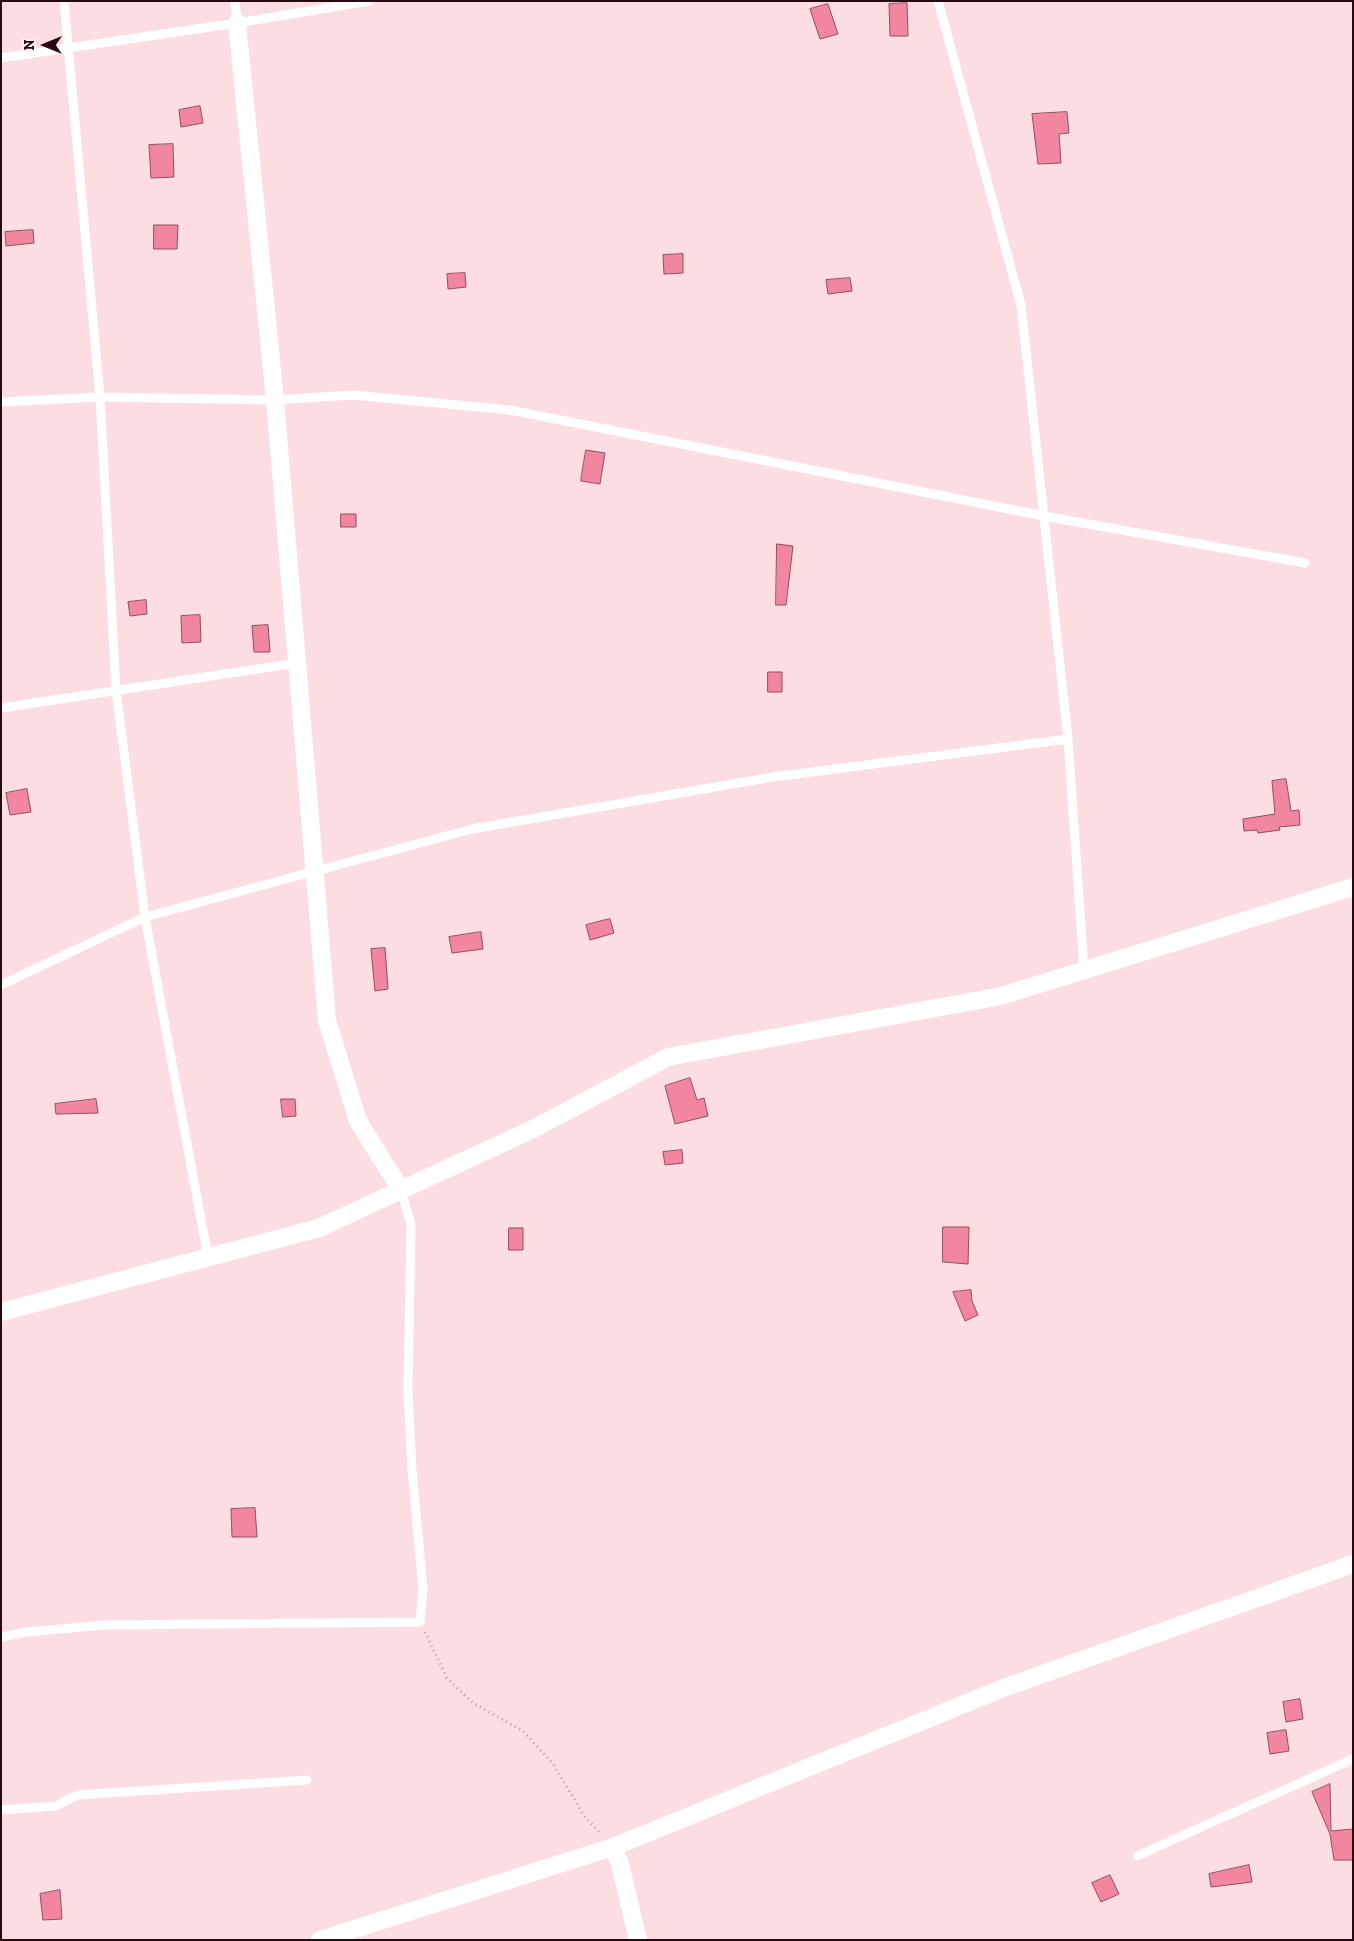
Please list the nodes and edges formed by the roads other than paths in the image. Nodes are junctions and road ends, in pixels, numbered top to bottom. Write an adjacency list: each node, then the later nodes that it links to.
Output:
1 (64, 1): 6 (lane)
2 (235, 1): 5 (lane)
3 (369, 1): 5 (lane)
4 (938, 1): 11 (lane)
5 (238, 23): 6 (lane); 9 (street)
6 (67, 48): 7 (lane); 8 (lane)
7 (1, 58)
8 (100, 397): 9 (lane); 10 (lane); 14 (lane)
9 (275, 400): 11 (lane); 13 (street)
10 (1, 402)
11 (1044, 516): 12 (lane); 16 (lane)
12 (1305, 564)
13 (297, 663): 14 (lane); 17 (street)
14 (116, 690): 15 (lane); 19 (lane)
15 (1, 708)
16 (1068, 739): 17 (lane); 20 (lane)
17 (315, 870): 19 (lane); 22 (street)
18 (1353, 887): 20 (street)
19 (145, 918): 21 (lane); 23 (lane)
20 (1084, 970): 22 (street)
21 (1, 985)
22 (400, 1190): 23 (street); 26 (lane)
23 (208, 1257): 24 (street)
24 (1, 1312)
25 (1353, 1564): 30 (street)
26 (1, 1637)
27 (1353, 1759): 31 (lane)
28 (307, 1780): 29 (lane)
29 (1, 1810)
30 (613, 1847): 32 (street); 33 (street)
31 (1137, 1856)
32 (320, 1940)
33 (638, 1940)

